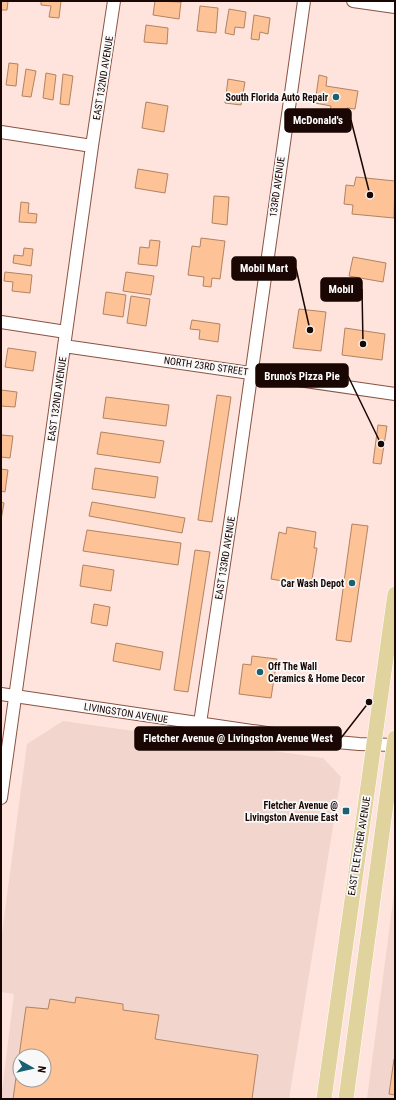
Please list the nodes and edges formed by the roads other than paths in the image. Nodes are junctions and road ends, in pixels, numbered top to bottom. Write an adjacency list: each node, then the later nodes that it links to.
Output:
1 (114, 1): 6 (street, EAST 132ND AVENUE)
2 (304, 1): 10 (street, 133RD AVENUE)
3 (353, 1): 4 (street)
4 (395, 7)
5 (1, 132): 6 (street)
6 (92, 146): 8 (street, EAST 132ND AVENUE)
7 (1, 322): 8 (street)
8 (66, 332): 9 (street, EAST 132ND AVENUE)
9 (64, 346): 10 (street, NORTH 23RD STREET); 14 (street, EAST 132ND AVENUE)
10 (251, 373): 11 (street, NORTH 23RD STREET); 15 (street, EAST 133RD AVENUE)
11 (395, 394)
12 (395, 594): 18 (main road, EAST FLETCHER AVENUE)
13 (1, 694): 14 (street, LIVINGSTON AVENUE)
14 (16, 696): 15 (street, LIVINGSTON AVENUE); 19 (street, EAST 132ND AVENUE)
15 (199, 724): 17 (street, EAST 133RD AVENUE); 18 (street, LIVINGSTON AVENUE)
16 (395, 742): 18 (street, LIVINGSTON AVENUE); 23 (main road, EAST FLETCHER AVENUE)
17 (197, 743)
18 (375, 744): 20 (main road, EAST FLETCHER AVENUE)
19 (1, 798)
20 (326, 1084): 21 (main road, EAST FLETCHER AVENUE); 22 (main road)
21 (324, 1099)
22 (328, 1099)
23 (346, 1099)

